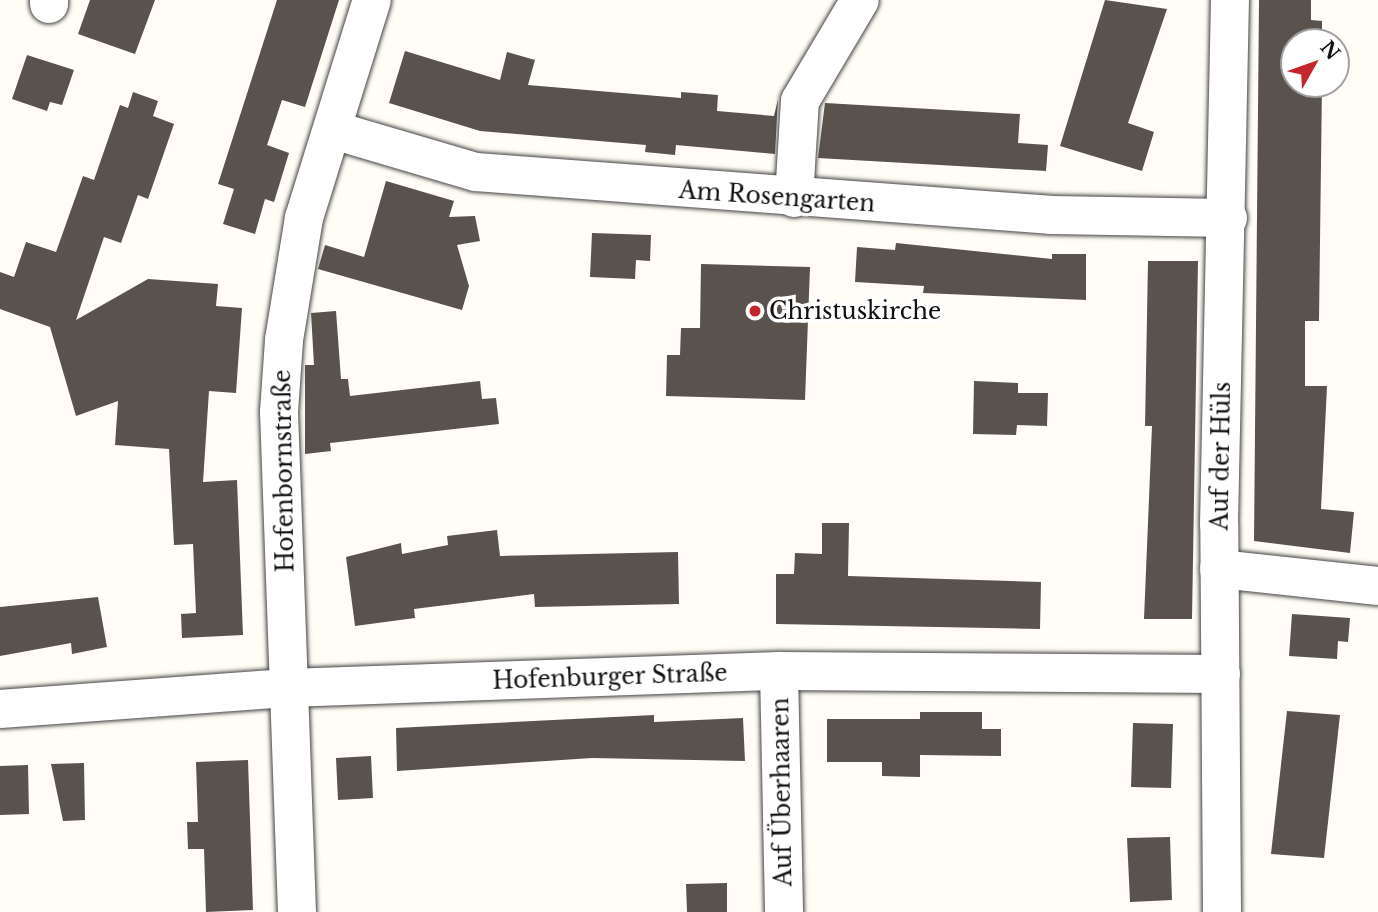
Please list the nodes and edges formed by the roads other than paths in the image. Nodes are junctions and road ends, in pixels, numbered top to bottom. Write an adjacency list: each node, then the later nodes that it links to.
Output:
1 (372, 0): 4 (street, Hofenbornstraße)
2 (860, 0): 5 (street)
3 (1230, 0): 6 (street, Auf der Hüls)
4 (333, 130): 5 (street, Am Rosengarten); 11 (street, Hofenbornstraße)
5 (794, 198): 6 (street, Am Rosengarten)
6 (1227, 218): 7 (street, Auf der Hüls)
7 (1219, 569): 8 (street); 10 (street, Auf der Hüls)
8 (1378, 586)
9 (779, 671): 10 (street, Hofenburger Straße); 11 (street, Hofenburger Straße); 14 (street, Auf Überhaaren)
10 (1221, 674): 15 (street, Auf der Hüls)
11 (288, 688): 12 (street, Hofenburger Straße); 13 (street, Hofenbornstraße)
12 (0, 709)
13 (297, 912)
14 (784, 912)
15 (1222, 912)

